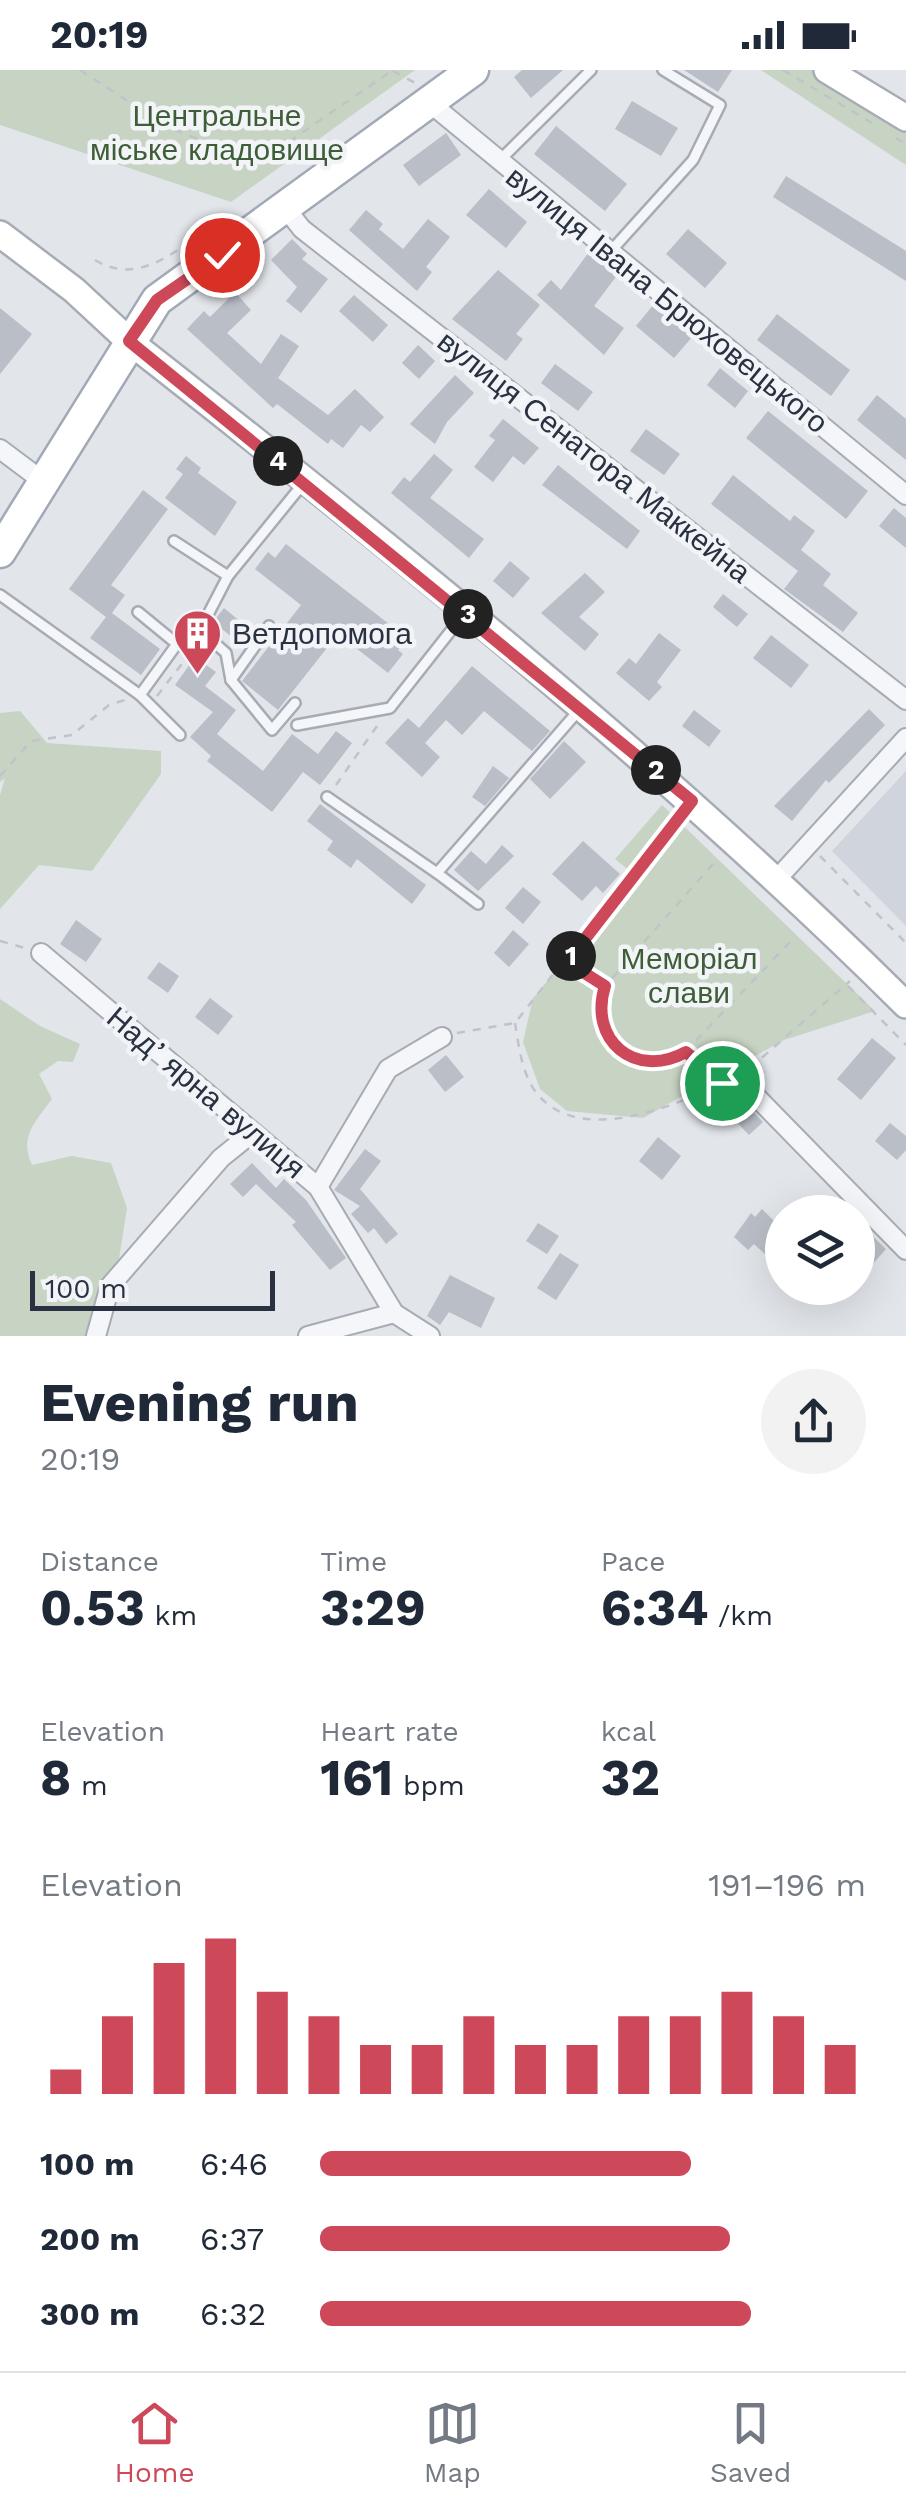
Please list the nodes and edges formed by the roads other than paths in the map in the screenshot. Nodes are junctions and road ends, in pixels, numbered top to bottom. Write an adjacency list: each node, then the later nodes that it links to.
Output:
1 (473, 70): 5 (main road)
2 (592, 70): 7 (lane)
3 (663, 70): 10 (lane)
4 (827, 70): 6 (street)
5 (424, 94): 7 (street, вулиця Івана Брюховецького); 8 (main road)
6 (898, 126)
7 (498, 162): 10 (street, вулиця Івана Брюховецького)
8 (287, 210): 11 (main road); 25 (street, вулиця Сенатора Маккейна)
9 (0, 234): 11 (street)
10 (610, 252): 15 (street, вулиця Івана Брюховецького)
11 (129, 341): 13 (main road); 14 (street)
12 (0, 448): 13 (street)
13 (44, 482): 17 (main road)
14 (304, 482): 18 (lane); 21 (street)
15 (906, 494)
16 (174, 541): 18 (lane)
17 (0, 552)
18 (228, 576): 23 (lane)
19 (0, 595): 24 (lane)
20 (138, 612): 24 (lane)
21 (466, 612): 27 (street); 28 (lane)
22 (269, 626): 23 (lane)
23 (231, 680): 26 (lane)
24 (140, 695): 29 (lane)
25 (906, 700)
26 (295, 703)
27 (582, 706): 32 (lane); 33 (street)
28 (297, 725)
29 (180, 735)
30 (906, 738): 33 (street)
31 (327, 797): 32 (lane)
32 (436, 872): 34 (lane)
33 (776, 880): 36 (street)
34 (478, 904)
35 (41, 953): 39 (street, Надʼярна вулиця)
36 (906, 1005)
37 (442, 1037): 40 (street)
38 (730, 1081): 41 (street)
39 (252, 1132): 40 (street, Надʼярна вулиця); 43 (street)
40 (318, 1187): 42 (street, Надʼярна вулиця)
41 (906, 1250)
42 (394, 1313): 44 (street); 45 (street, Надʼярна вулиця)
43 (96, 1336)
44 (308, 1336)
45 (430, 1336)

